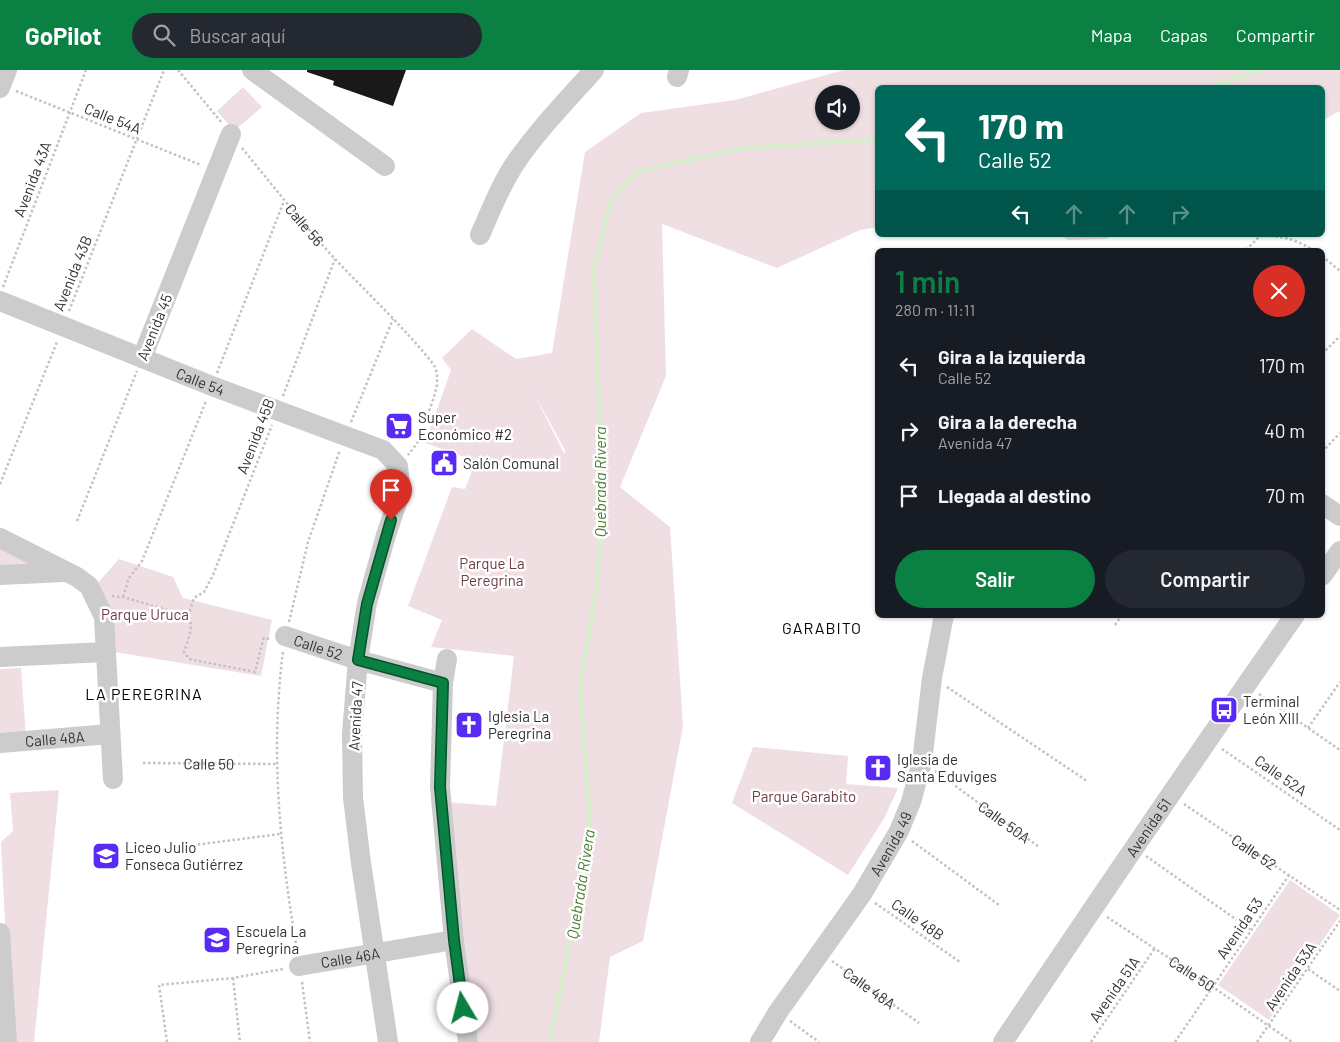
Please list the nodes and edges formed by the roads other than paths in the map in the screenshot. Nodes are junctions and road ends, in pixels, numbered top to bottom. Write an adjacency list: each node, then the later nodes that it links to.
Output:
1 (252, 70): 4 (street)
2 (594, 70): 5 (street)
3 (231, 134): 7 (street, Avenida 45)
4 (385, 166)
5 (480, 235)
6 (0, 301): 7 (street, Calle 54)
7 (142, 358): 8 (street, Calle 54)
8 (398, 466): 22 (street, Avenida 47)
9 (1325, 506): 10 (street)
10 (1340, 516)
11 (0, 538): 13 (street)
12 (1340, 551): 14 (street)
13 (66, 572): 15 (street); 19 (street)
14 (1325, 572)
15 (0, 575)
16 (943, 618): 34 (street, Avenida 49)
17 (1293, 618): 35 (street, Avenida 51)
18 (280, 638): 22 (street, Calle 52)
19 (105, 652): 20 (street); 24 (street)
20 (0, 658)
21 (447, 659): 23 (street)
22 (358, 660): 23 (street, Calle 52); 29 (street, Avenida 47)
23 (443, 683): 28 (street)
24 (110, 734): 25 (street, Calle 48A); 26 (street)
25 (0, 743)
26 (113, 780)
27 (0, 933): 31 (street)
28 (454, 940): 29 (street, Calle 46A); 33 (street)
29 (375, 952): 30 (street, Calle 46A); 32 (street, Avenida 47)
30 (299, 966)
31 (7, 1042)
32 (388, 1042)
33 (468, 1042)
34 (760, 1042)
35 (1003, 1042)

